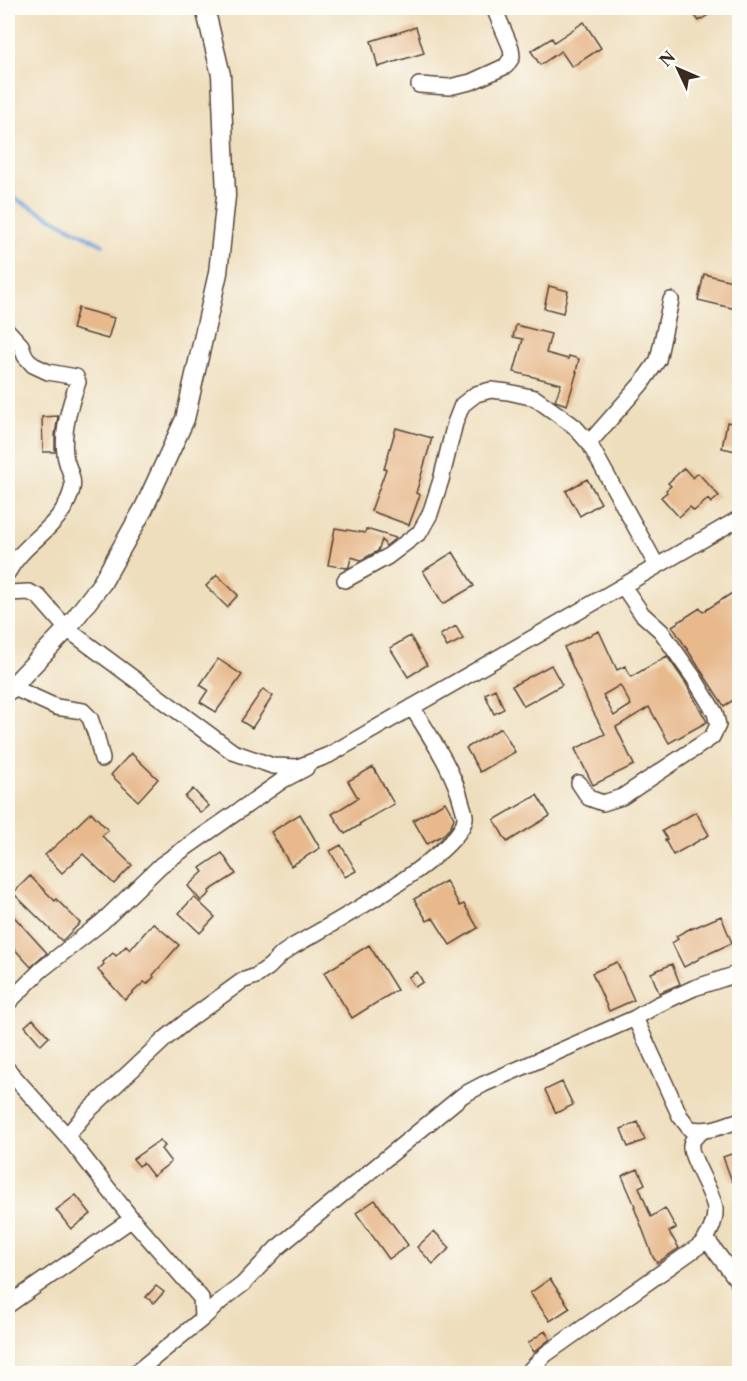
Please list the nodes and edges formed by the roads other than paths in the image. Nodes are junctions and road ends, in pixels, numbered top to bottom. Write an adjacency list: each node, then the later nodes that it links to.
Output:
1 (205, 8): 13 (street)
2 (494, 8): 3 (street)
3 (419, 85)
4 (671, 300): 6 (street)
5 (8, 331): 9 (street)
6 (589, 443): 8 (street); 10 (street)
7 (740, 518): 8 (street)
8 (657, 566): 11 (street)
9 (8, 572)
10 (345, 580)
11 (623, 586): 15 (street); 18 (street)
12 (8, 591): 13 (street)
13 (68, 629): 14 (street); 16 (street)
14 (10, 689): 17 (street)
15 (412, 707): 16 (street); 25 (street)
16 (329, 755): 20 (street)
17 (102, 759)
18 (579, 783)
19 (740, 973): 21 (street)
20 (8, 1003)
21 (635, 1018): 24 (street); 30 (street)
22 (8, 1070): 25 (street)
23 (740, 1120): 24 (street)
24 (703, 1131): 27 (street)
25 (67, 1136): 26 (street)
26 (132, 1219): 29 (street); 31 (street)
27 (707, 1240): 28 (street); 34 (street)
28 (740, 1284)
29 (201, 1298): 30 (street); 32 (street)
30 (221, 1301): 32 (street)
31 (8, 1305)
32 (202, 1319): 33 (street)
33 (134, 1374)
34 (526, 1374)

